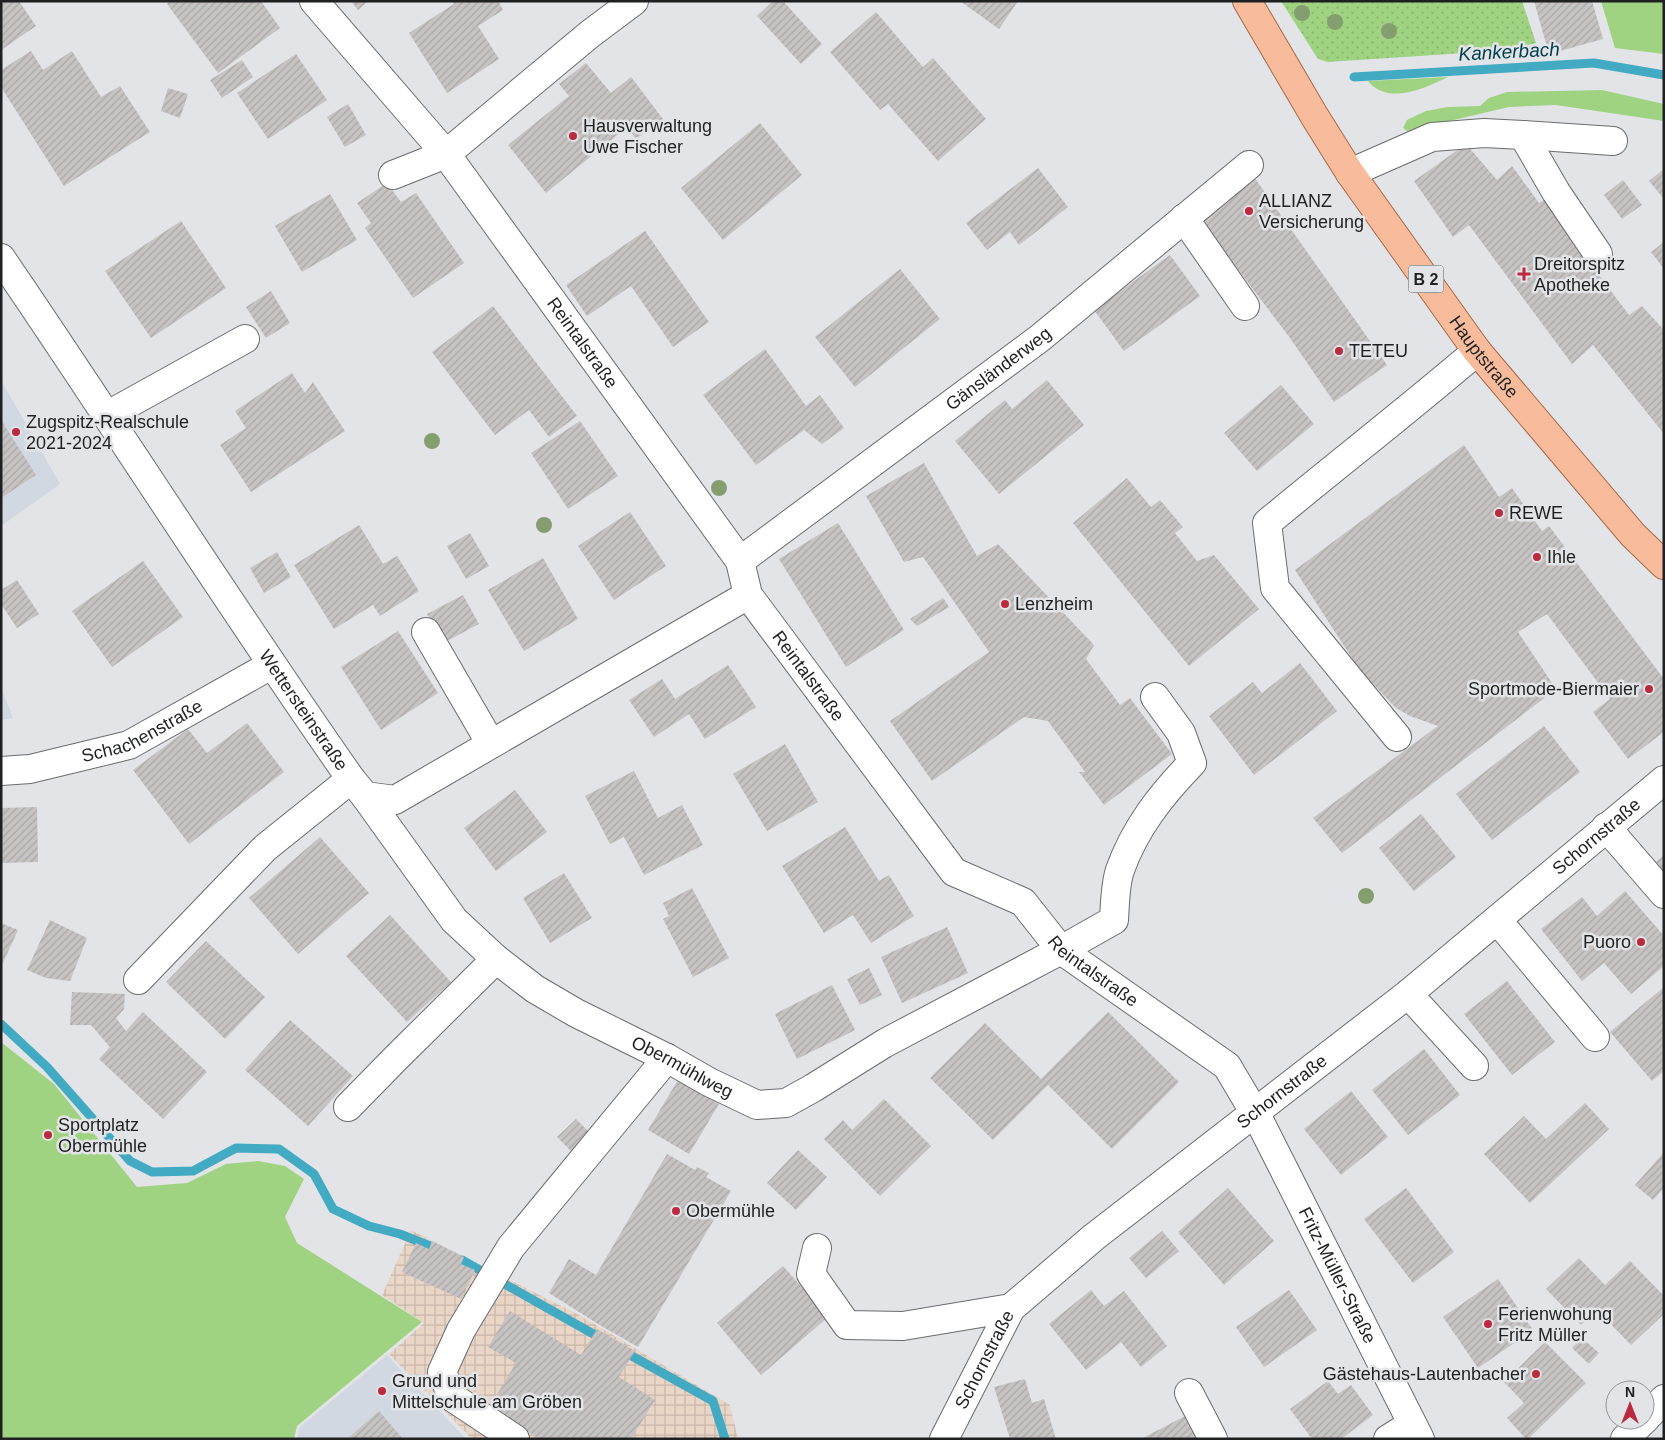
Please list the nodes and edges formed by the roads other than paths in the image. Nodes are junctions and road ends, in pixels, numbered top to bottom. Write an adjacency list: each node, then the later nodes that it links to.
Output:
1 (314, 1): 6 (street, Reintalstraße)
2 (634, 1): 6 (street)
3 (1247, 1): 8 (main road, Hauptstraße / B 2)
4 (1523, 135): 5 (street); 8 (street); 11 (street)
5 (1613, 141)
6 (446, 154): 9 (street); 17 (street, Reintalstraße)
7 (1249, 165): 10 (street, Gänsländerweg)
8 (1350, 173): 15 (main road, Hauptstraße / B 2)
9 (393, 175)
10 (1184, 218): 13 (street); 17 (street, Gänsländerweg)
11 (1598, 254)
12 (1, 258): 16 (street, Wettersteinstraße)
13 (1245, 306)
14 (245, 339): 16 (street)
15 (1477, 351): 18 (main road, Hauptstraße / B 2); 23 (street)
16 (108, 415): 21 (street, Wettersteinstraße)
17 (740, 561): 19 (street, Reintalstraße)
18 (1664, 565)
19 (748, 595): 24 (street); 31 (street, Reintalstraße)
20 (426, 632): 24 (street)
21 (271, 664): 25 (street, Schachenstraße); 27 (street, Wettersteinstraße)
22 (1155, 696): 31 (street, Obermühlweg)
23 (1398, 737)
24 (491, 744): 27 (street)
25 (1, 771)
26 (1664, 780): 28 (street, Schornstraße)
27 (358, 788): 32 (street, Obermühlweg); 33 (street)
28 (1606, 827): 29 (street); 30 (street, Schornstraße)
29 (1664, 894)
30 (1498, 921): 34 (street, Schornstraße); 35 (street)
31 (1060, 950): 36 (street, Obermühlweg); 39 (street, Reintalstraße)
32 (496, 959): 36 (street, Obermühlweg); 38 (street)
33 (138, 980)
34 (1408, 994): 37 (street); 39 (street, Schornstraße)
35 (1595, 1037)
36 (667, 1058): 45 (street)
37 (1474, 1066)
38 (348, 1107)
39 (1253, 1113): 41 (street, Schornstraße); 44 (street, Fritz-Müller-Straße)
40 (817, 1248): 41 (street)
41 (1010, 1308): 46 (street, Schornstraße)
42 (1189, 1393): 47 (street)
43 (1635, 1430): 49 (street)
44 (1416, 1431): 48 (street)
45 (515, 1439)
46 (944, 1439)
47 (1214, 1439)
48 (1388, 1439)
49 (1625, 1439)

